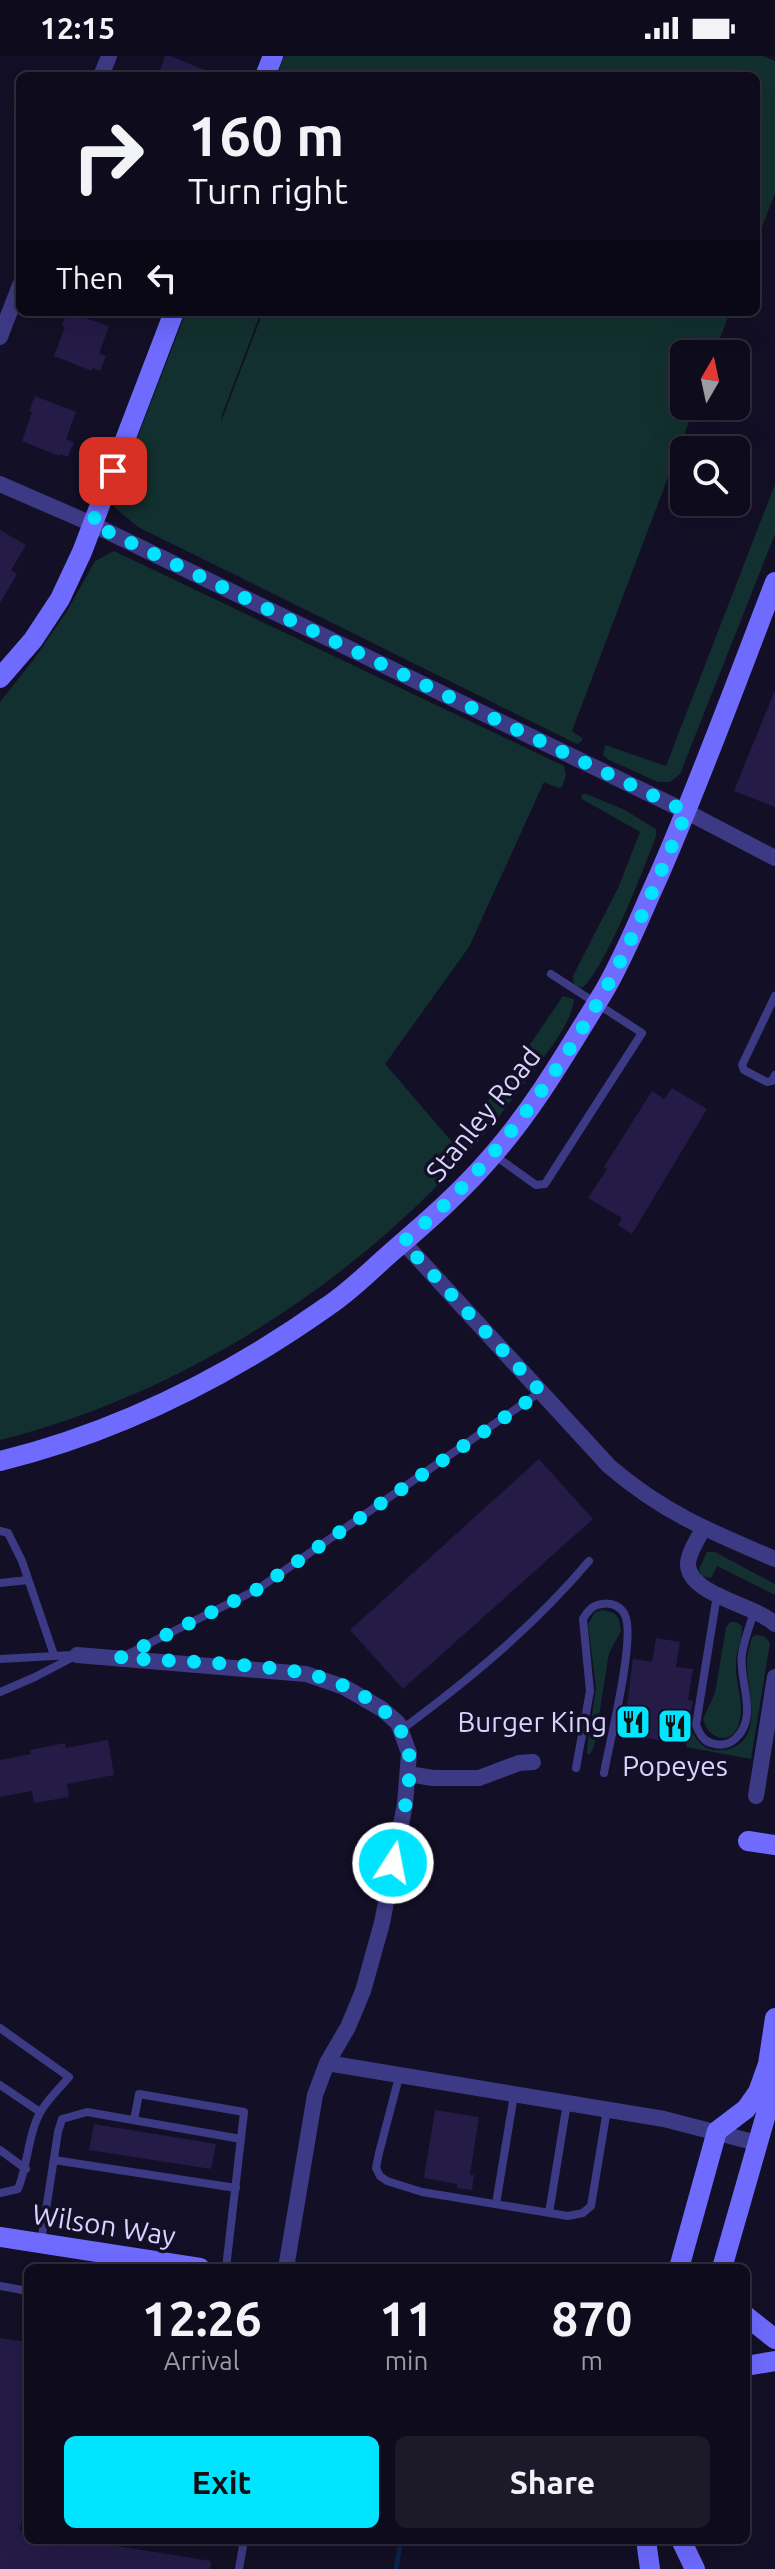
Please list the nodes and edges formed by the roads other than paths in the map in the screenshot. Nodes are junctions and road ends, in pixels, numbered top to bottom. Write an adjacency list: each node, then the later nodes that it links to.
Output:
1 (16, 295): 3 (street)
2 (172, 316): 5 (street)
3 (0, 337)
4 (0, 484): 5 (street)
5 (92, 524): 7 (street); 8 (street)
6 (775, 582): 8 (street, Stanley Road)
7 (0, 678)
8 (687, 812): 9 (street); 12 (street, Stanley Road)
9 (775, 858)
10 (551, 974): 12 (lane)
11 (775, 996): 13 (lane)
12 (596, 1004): 14 (street, Stanley Road); 14 (lane)
13 (775, 1075)
14 (494, 1154): 15 (street, Stanley Road)
15 (403, 1242): 16 (street); 17 (street, Stanley Road)
16 (541, 1392): 18 (street); 29 (lane)
17 (0, 1461)
18 (703, 1529): 20 (street); 24 (street)
19 (0, 1531): 22 (lane)
20 (775, 1559)
21 (589, 1561): 33 (lane)
22 (28, 1580): 23 (lane); 27 (lane)
23 (0, 1583)
24 (718, 1595): 25 (street); 25 (lane)
25 (754, 1611): 26 (street)
26 (775, 1624)
27 (54, 1655): 28 (lane); 30 (lane)
28 (77, 1655): 29 (street); 32 (lane)
29 (120, 1658): 33 (street)
30 (0, 1659)
31 (775, 1677): 38 (street)
32 (0, 1692)
33 (400, 1730): 37 (street)
34 (533, 1762): 37 (street)
35 (576, 1768): 36 (lane)
36 (604, 1773)
37 (408, 1774): 43 (street)
38 (756, 1796)
39 (748, 1841): 40 (street)
40 (775, 1845)
41 (775, 2018): 52 (street)
42 (0, 2028): 50 (lane)
43 (327, 2063): 44 (street); 66 (street)
44 (399, 2077): 47 (street); 60 (lane)
45 (775, 2083): 54 (street)
46 (0, 2085): 50 (lane)
47 (514, 2095): 48 (street); 60 (lane)
48 (567, 2103): 49 (street); 61 (lane)
49 (607, 2109): 52 (street); 61 (lane)
50 (40, 2112): 57 (lane)
51 (134, 2120): 53 (lane); 53 (lane); 56 (lane)
52 (717, 2131): 54 (street); 67 (street)
53 (241, 2139): 58 (lane)
54 (757, 2143): 68 (street)
55 (0, 2150): 57 (lane)
56 (54, 2160): 58 (lane); 63 (lane)
57 (26, 2169): 59 (lane)
58 (236, 2188): 65 (lane)
59 (0, 2193)
60 (496, 2204): 61 (lane)
61 (549, 2213)
62 (0, 2237): 63 (street, Wilson Way)
63 (41, 2243): 64 (street, Wilson Way)
64 (153, 2264)
65 (226, 2264)
66 (287, 2264)
67 (680, 2264)
68 (723, 2264)
69 (0, 2286): 70 (lane)
70 (24, 2290)
71 (750, 2319): 72 (street)
72 (775, 2339)
73 (750, 2357): 74 (street)
74 (775, 2361): 75 (street)
75 (750, 2365)
76 (243, 2544): 79 (lane)
77 (647, 2544): 80 (street)
78 (683, 2544): 81 (street)
79 (239, 2569)
80 (650, 2569)
81 (695, 2569)

